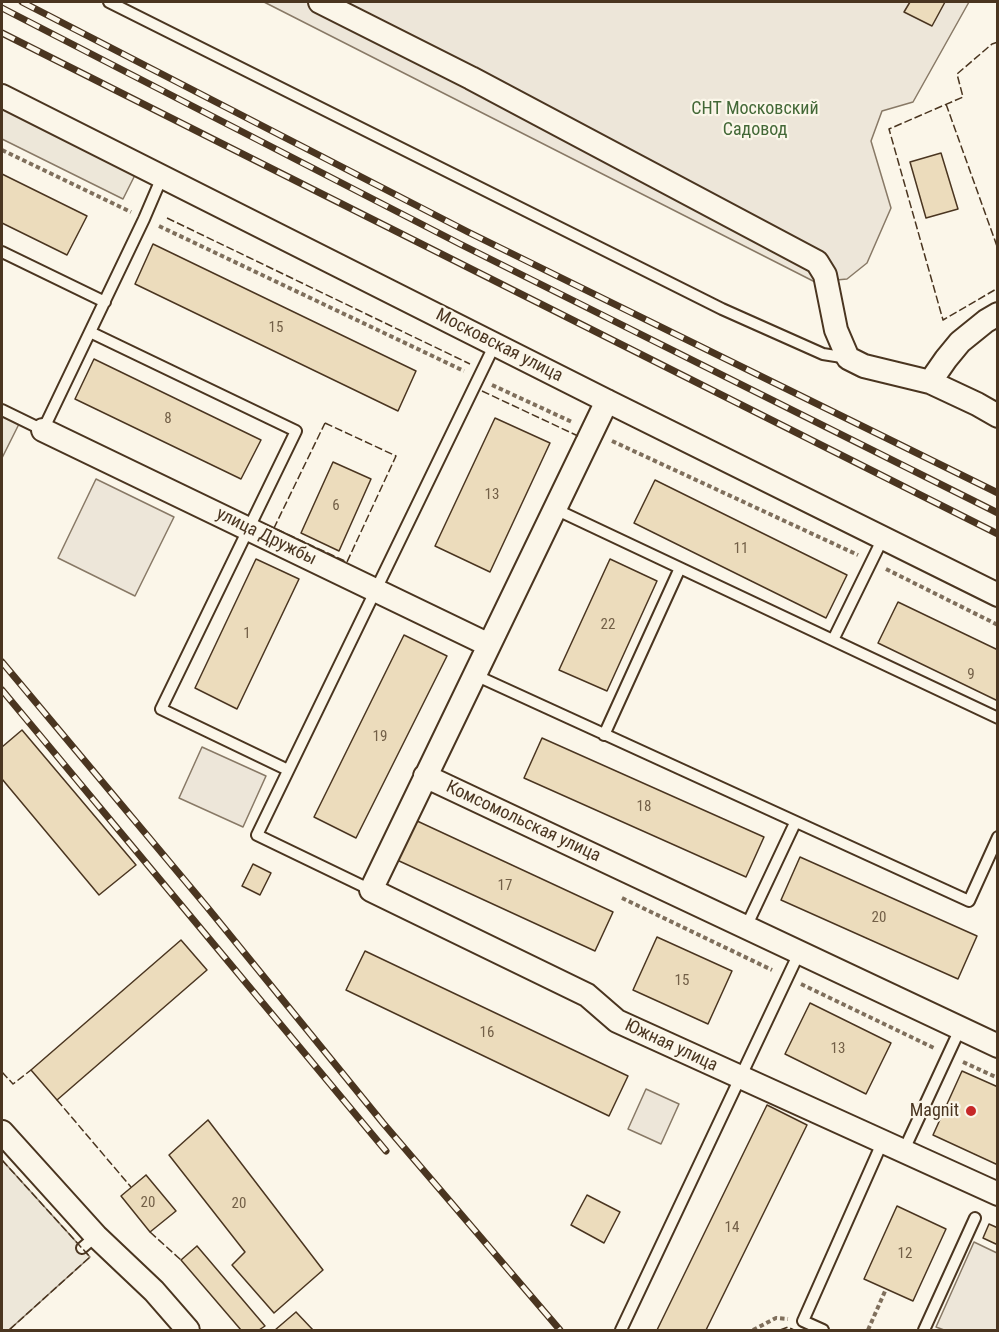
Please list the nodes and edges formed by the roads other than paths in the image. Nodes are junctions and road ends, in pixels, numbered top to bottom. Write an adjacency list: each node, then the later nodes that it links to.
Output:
1 (109, 2): 10 (lane)
2 (320, 2): 10 (street)
3 (2, 96): 4 (street, Московская улица)
4 (162, 177): 6 (lane); 9 (street, Московская улица)
5 (2, 252): 6 (lane)
6 (105, 302): 8 (lane)
7 (998, 315): 11 (street)
8 (90, 332): 15 (lane); 17 (lane)
9 (495, 344): 12 (street, Московская улица); 20 (lane)
10 (848, 358): 11 (street)
11 (930, 382): 14 (street)
12 (607, 401): 16 (street, Комсомольская улица); 18 (street, Московская улица)
13 (2, 410): 15 (lane)
14 (998, 416)
15 (43, 430): 17 (street, улица Дружбы)
16 (555, 509): 19 (lane); 23 (street, Комсомольская улица)
17 (248, 529): 20 (street, улица Дружбы); 27 (lane)
18 (883, 538): 21 (street, Московская улица); 22 (lane)
19 (680, 568): 22 (lane); 26 (lane)
20 (376, 590): 23 (street, улица Дружбы); 27 (lane)
21 (998, 594)
22 (833, 640): 25 (lane)
23 (489, 645): 24 (street, Комсомольская улица)
24 (475, 675): 26 (lane); 28 (street, Комсомольская улица)
25 (998, 718)
26 (604, 735): 29 (lane)
27 (288, 770): 31 (lane)
28 (426, 776): 31 (street); 32 (street, Комсомольская улица)
29 (795, 823): 30 (lane); 32 (lane)
30 (998, 837)
31 (371, 890): 36 (street, Южная улица)
32 (746, 927): 33 (street, Комсомольская улица)
33 (799, 953): 34 (street, Комсомольская улица); 36 (lane)
34 (960, 1029): 35 (street, Комсомольская улица); 39 (lane)
35 (998, 1046)
36 (740, 1078): 38 (street, Южная улица); 43 (lane)
37 (2, 1132): 42 (street)
38 (882, 1143): 39 (street, Южная улица); 44 (lane)
39 (903, 1152): 40 (street, Южная улица)
40 (998, 1194)
41 (975, 1218): 45 (lane)
42 (188, 1330)
43 (621, 1330)
44 (823, 1330)
45 (924, 1330)

